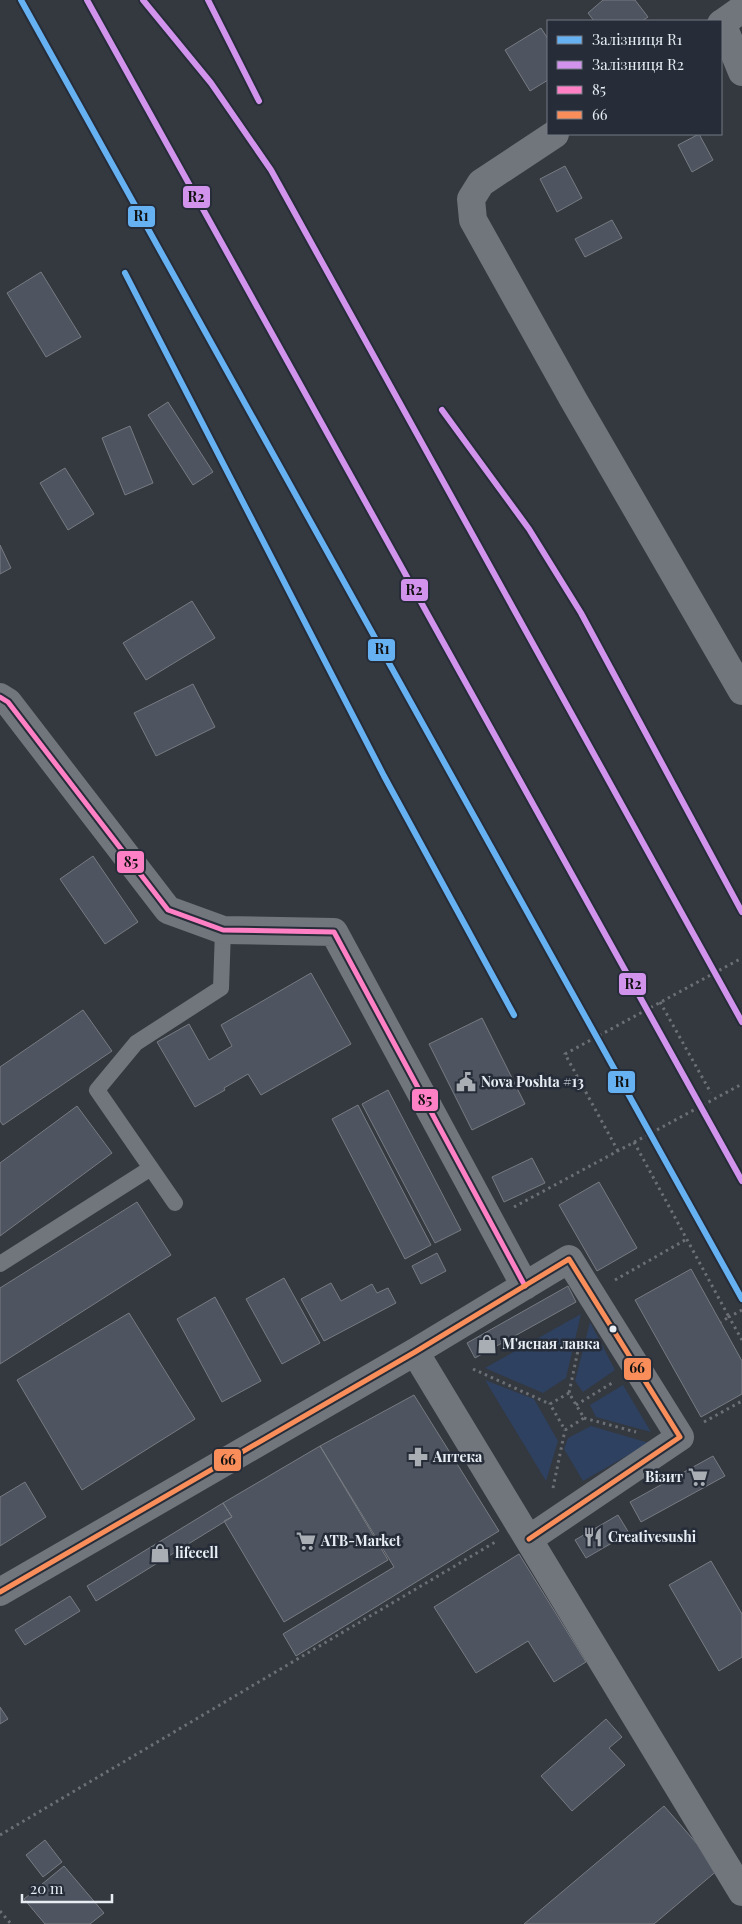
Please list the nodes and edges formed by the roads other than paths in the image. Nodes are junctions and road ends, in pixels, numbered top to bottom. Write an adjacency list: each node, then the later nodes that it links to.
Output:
1 (728, 19): 2 (street)
2 (742, 72)
3 (553, 135): 4 (street)
4 (742, 691)
5 (0, 697): 6 (street)
6 (223, 930): 7 (lane); 10 (street)
7 (150, 1168): 8 (lane); 9 (lane)
8 (175, 1203)
9 (0, 1264)
10 (525, 1286): 11 (street); 12 (street)
11 (416, 1352): 12 (street); 13 (street)
12 (532, 1532): 14 (street)
13 (0, 1592)
14 (742, 1892)

